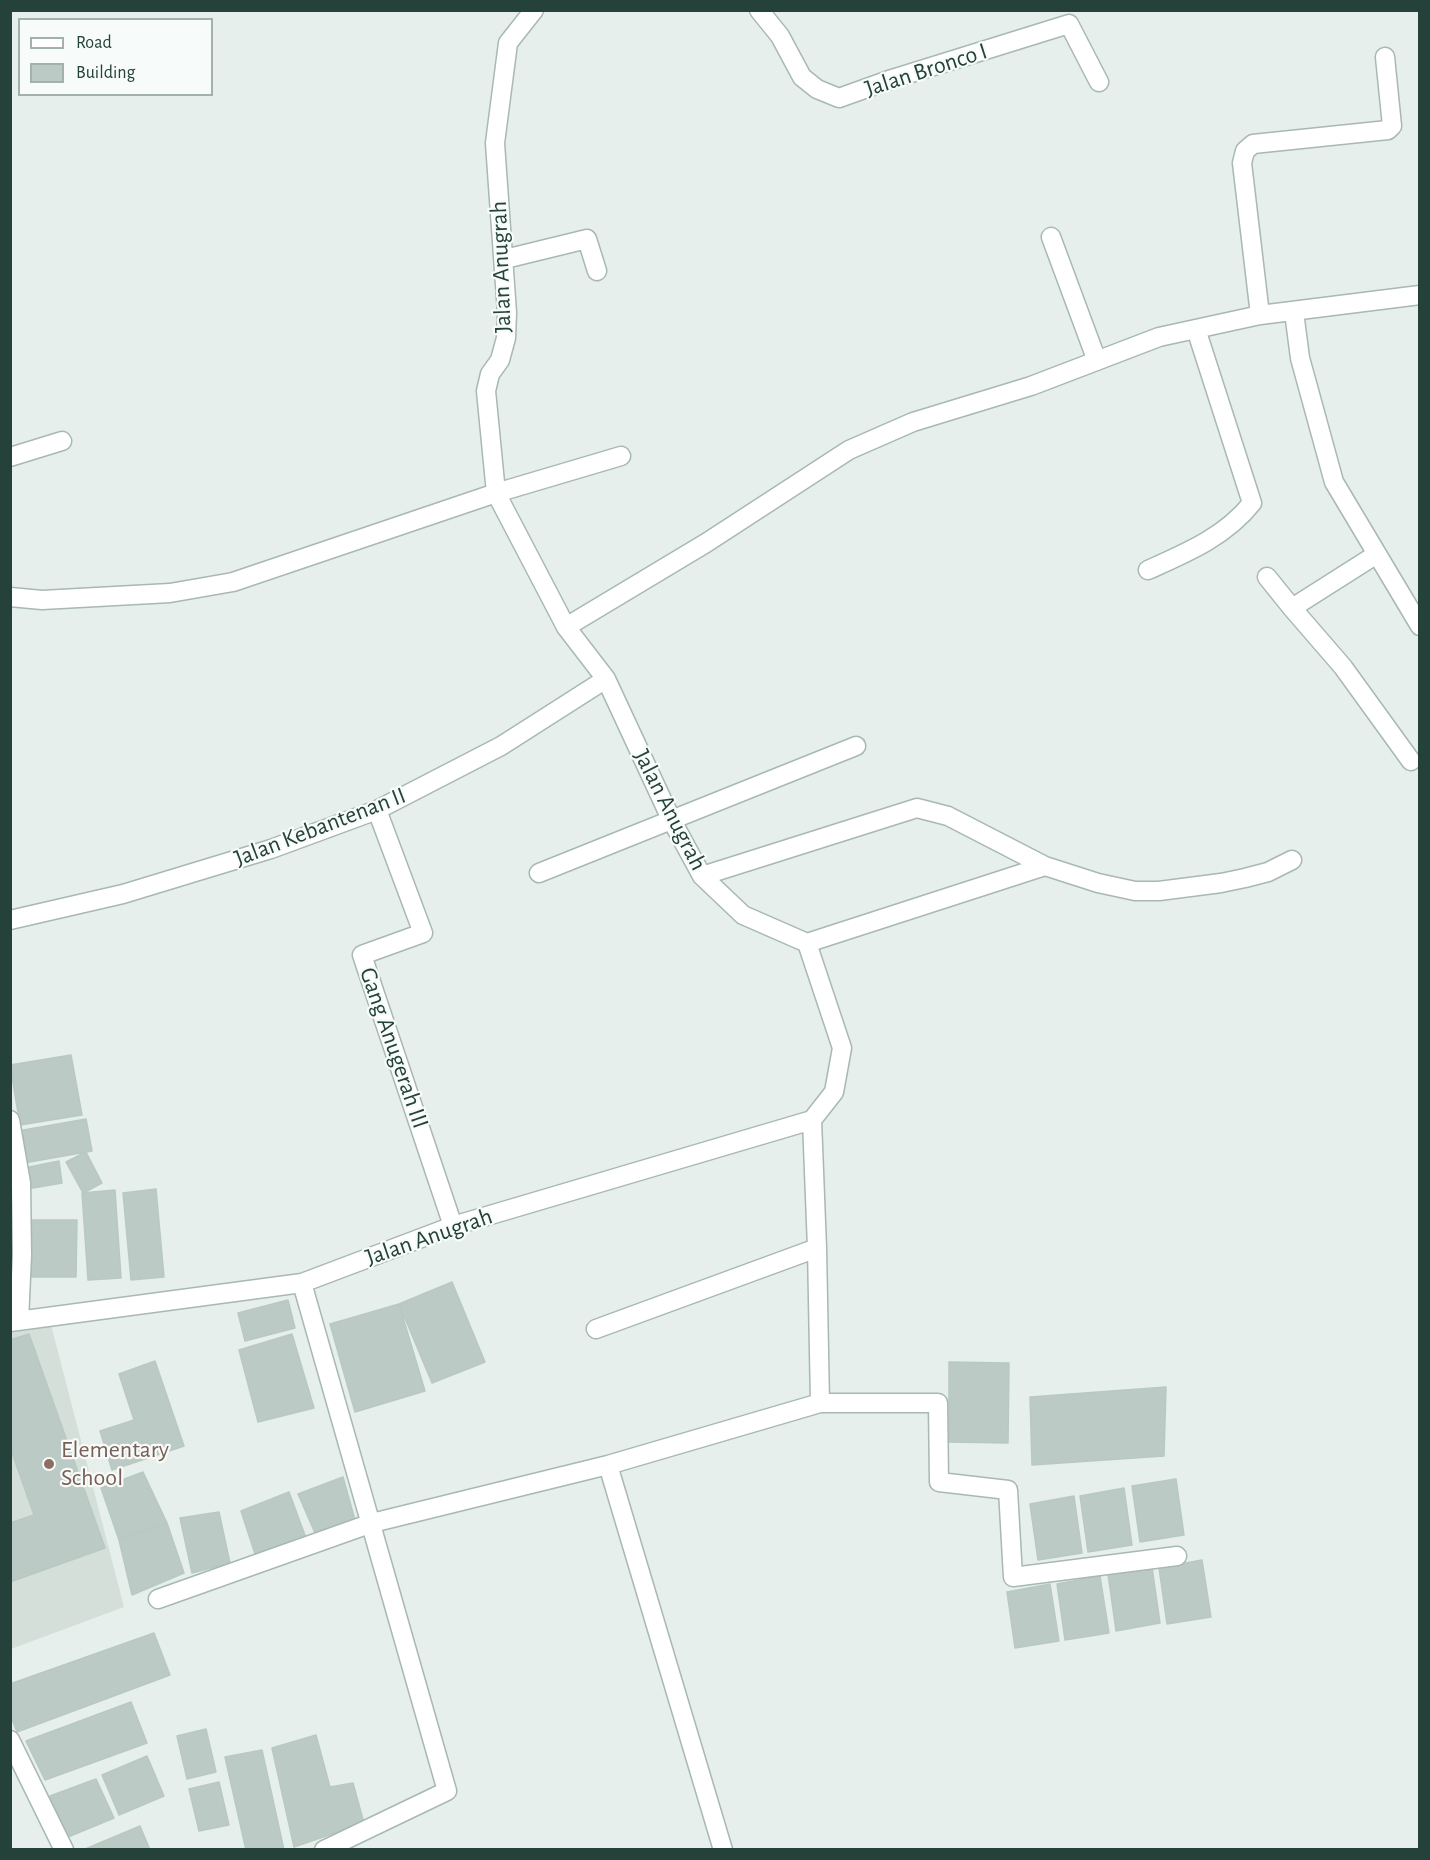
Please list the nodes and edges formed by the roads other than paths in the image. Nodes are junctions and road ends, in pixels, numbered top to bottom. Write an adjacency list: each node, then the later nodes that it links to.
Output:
1 (534, 10): 6 (street, Jalan Anugrah)
2 (759, 10): 4 (street, Jalan Bronco I)
3 (1385, 57): 10 (street)
4 (1099, 82)
5 (1051, 237): 12 (street)
6 (504, 259): 7 (street); 16 (street, Jalan Anugrah)
7 (597, 271)
8 (1419, 295): 9 (street)
9 (1294, 312): 10 (street); 17 (street)
10 (1260, 315): 11 (street)
11 (1196, 329): 12 (street); 18 (street)
12 (1097, 361): 23 (street)
13 (62, 441): 15 (street)
14 (621, 456): 16 (street)
15 (10, 457)
16 (496, 493): 20 (street); 23 (street, Jalan Anugrah)
17 (1377, 554): 21 (street); 22 (street)
18 (1148, 570)
19 (1267, 577): 21 (street)
20 (10, 597)
21 (1292, 608): 26 (street)
22 (1419, 626)
23 (567, 627): 24 (street, Jalan Anugrah)
24 (606, 679): 27 (street, Jalan Kebantenan II); 28 (street, Jalan Anugrah)
25 (856, 746): 28 (street)
26 (1411, 760)
27 (377, 810): 33 (street, Jalan Kebantenan II); 37 (street, Gang Anugerah III)
28 (671, 819): 31 (street); 32 (street, Jalan Anugrah)
29 (1292, 860): 30 (street)
30 (1045, 866): 32 (street); 34 (street)
31 (539, 873)
32 (702, 876): 34 (street, Jalan Anugrah)
33 (10, 920)
34 (807, 943): 36 (street)
35 (10, 1120): 40 (street)
36 (812, 1120): 37 (street, Jalan Anugrah); 38 (street)
37 (453, 1226): 39 (street, Jalan Anugrah)
38 (817, 1248): 41 (street); 42 (street)
39 (302, 1283): 40 (street, Jalan Anugrah); 44 (street)
40 (14, 1321)
41 (596, 1329)
42 (820, 1403): 43 (street); 45 (street)
43 (608, 1465): 44 (street); 50 (street)
44 (372, 1523): 46 (street); 49 (street)
45 (1177, 1556)
46 (158, 1599)
47 (10, 1740): 48 (street)
48 (64, 1850)
49 (324, 1850)
50 (723, 1850)

